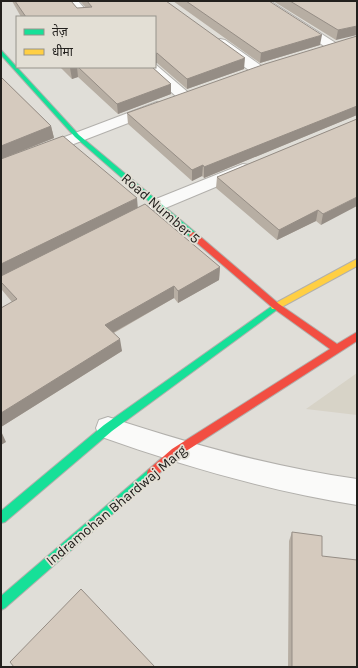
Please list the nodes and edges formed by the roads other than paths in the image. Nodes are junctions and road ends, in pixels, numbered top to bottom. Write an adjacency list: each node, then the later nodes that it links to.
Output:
1 (71, 1): 3 (street)
2 (262, 1): 6 (street)
3 (85, 16)
4 (207, 33): 10 (street)
5 (350, 43): 6 (street)
6 (335, 47): 8 (street)
7 (1, 52): 13 (street, Road Number 5)
8 (314, 54)
9 (152, 68): 12 (street)
10 (243, 76)
11 (200, 92): 12 (street)
12 (185, 97): 13 (street)
13 (77, 136): 15 (street); 16 (street, Road Number 5)
14 (257, 163): 16 (street)
15 (1, 167)
16 (157, 205): 18 (street, Road Number 5)
17 (357, 262): 18 (street)
18 (276, 306): 20 (street, Road Number 5); 21 (street)
19 (357, 336): 20 (street, Indramohan Bhardwaj Marg)
20 (336, 348): 22 (street, Indramohan Bhardwaj Marg)
21 (108, 428): 22 (street); 24 (street)
22 (176, 452): 23 (street); 25 (street, Indramohan Bhardwaj Marg)
23 (357, 492)
24 (1, 518)
25 (1, 604)

